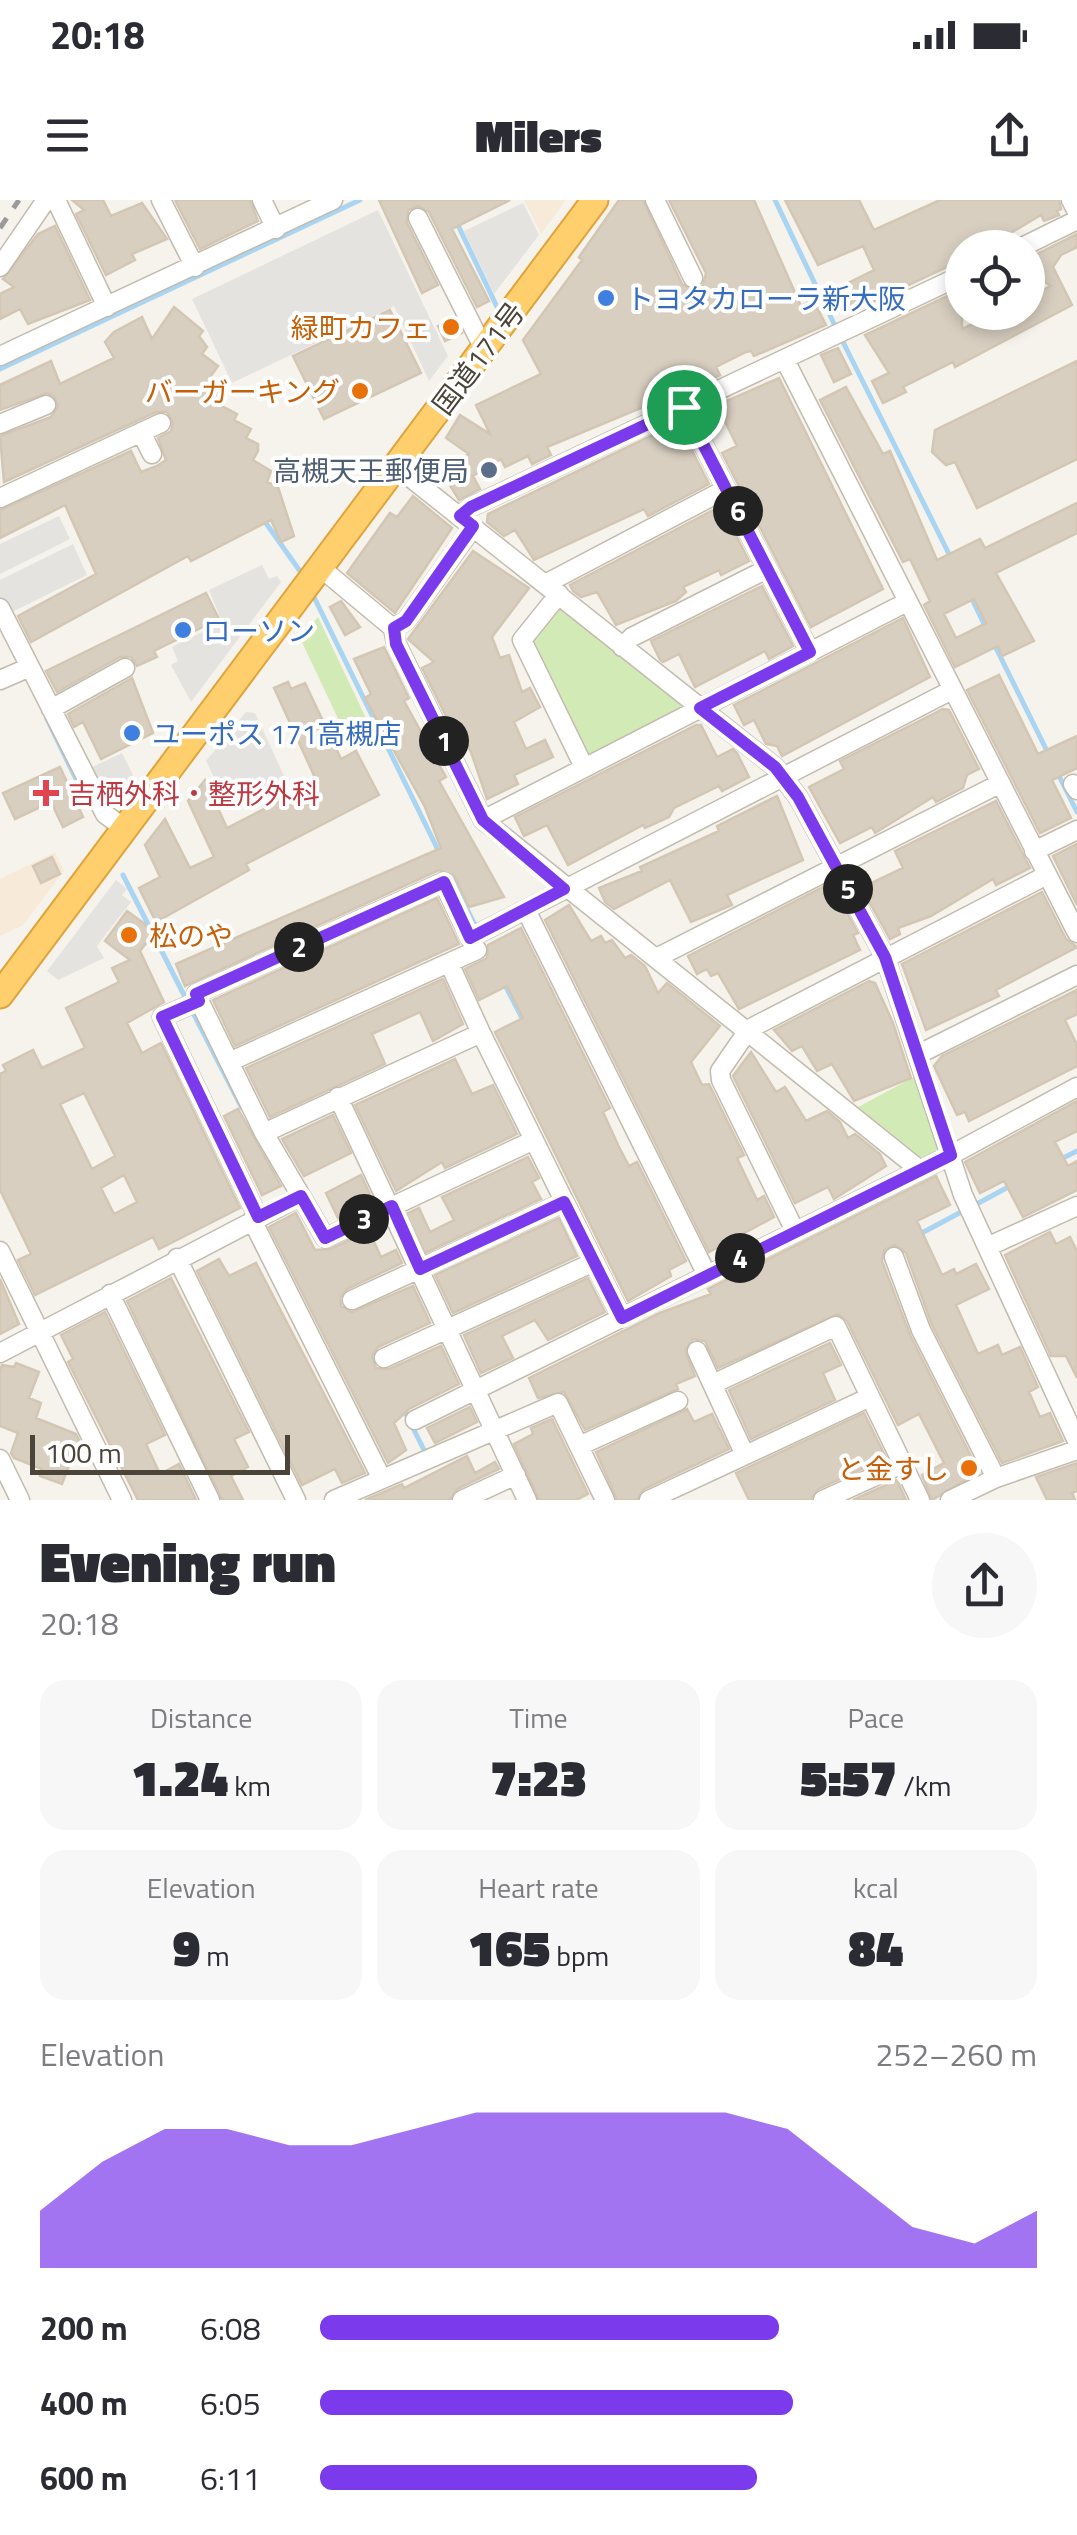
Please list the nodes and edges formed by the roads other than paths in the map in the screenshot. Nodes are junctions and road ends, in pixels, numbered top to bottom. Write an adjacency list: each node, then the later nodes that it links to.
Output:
1 (46, 200): 14 (street)
2 (56, 200): 18 (street)
3 (160, 200): 15 (street)
4 (262, 200): 12 (street)
5 (333, 200): 12 (street)
6 (595, 200): 19 (highway, 国道171号)
7 (654, 200): 16 (street)
8 (1071, 200): 9 (street)
9 (1077, 212)
10 (418, 218): 19 (street)
11 (1077, 220): 13 (street)
12 (276, 229): 15 (street)
13 (1045, 236)
14 (0, 267)
15 (194, 268): 18 (street)
16 (693, 278)
17 (945, 283): 21 (street)
18 (107, 308): 20 (street)
19 (484, 350): 28 (highway, 国道171号)
20 (0, 356)
21 (786, 360): 23 (street); 35 (street)
22 (46, 405): 25 (street)
23 (684, 407): 29 (street); 31 (street)
24 (161, 422): 26 (street)
25 (0, 424)
26 (141, 432): 27 (street); 30 (street)
27 (152, 454)
28 (397, 467): 31 (street); 32 (highway, 国道171号)
29 (726, 489): 33 (street); 34 (street)
30 (0, 498)
31 (467, 522): 34 (street); 37 (street)
32 (321, 568): 37 (street); 50 (highway, 国道171号)
33 (767, 569): 38 (street); 39 (street)
34 (553, 589): 38 (street); 46 (street)
35 (908, 602): 39 (street); 43 (street)
36 (0, 608): 40 (street)
37 (394, 628): 49 (street)
38 (622, 646): 44 (street)
39 (810, 652): 44 (street)
40 (30, 667): 42 (street); 45 (street)
41 (125, 668): 45 (street)
42 (0, 680)
43 (952, 690): 47 (street); 48 (street)
44 (700, 708): 46 (street); 47 (street)
45 (52, 709): 50 (street)
46 (584, 768): 49 (street)
47 (783, 778): 53 (street); 55 (street)
48 (1000, 784): 52 (street); 53 (street)
49 (483, 820): 55 (street)
50 (125, 829): 63 (highway, 国道171号)
51 (1077, 830): 52 (street)
52 (1034, 852): 54 (street)
53 (836, 868): 59 (street); 60 (street)
54 (1046, 875): 57 (street); 60 (street)
55 (564, 889): 56 (street); 59 (street)
56 (526, 910): 58 (street); 87 (street)
57 (1077, 933)
58 (470, 938): 61 (street); 64 (street)
59 (658, 957): 65 (street)
60 (885, 957): 65 (street); 67 (street)
61 (449, 963): 66 (street); 68 (street)
62 (1077, 975): 67 (street)
63 (0, 995)
64 (199, 1001): 68 (street); 79 (street)
65 (748, 1029): 74 (street); 80 (street)
66 (481, 1033): 70 (street); 72 (street)
67 (919, 1054): 73 (street)
68 (229, 1062): 71 (street)
69 (1077, 1087): 73 (street)
70 (338, 1097): 71 (street); 77 (street)
71 (264, 1133): 75 (street)
72 (534, 1140): 76 (street); 77 (street)
73 (951, 1155): 74 (street); 81 (street)
74 (920, 1170): 80 (street)
75 (301, 1196): 77 (street); 79 (street)
76 (564, 1202): 85 (street); 86 (street)
77 (392, 1206): 86 (street)
78 (1077, 1206): 81 (street)
79 (255, 1218): 84 (street); 109 (street)
80 (795, 1230): 87 (street)
81 (987, 1247): 102 (street)
82 (0, 1251): 92 (street)
83 (894, 1257): 110 (street)
84 (177, 1258): 88 (street); 114 (street)
85 (594, 1262): 90 (street); 91 (street)
86 (420, 1269): 89 (street); 91 (street)
87 (708, 1274): 90 (street)
88 (110, 1294): 92 (street); 113 (street)
89 (352, 1300)
90 (622, 1318): 97 (street)
91 (448, 1330): 95 (street); 97 (street)
92 (40, 1331): 94 (street); 112 (street)
93 (696, 1350): 96 (street)
94 (0, 1354)
95 (384, 1358)
96 (713, 1384): 98 (street); 105 (street)
97 (477, 1391): 100 (street); 101 (street)
98 (870, 1397): 105 (street); 107 (street)
99 (678, 1401): 103 (street)
100 (416, 1420)
101 (496, 1430): 103 (street); 108 (street); 109 (street)
102 (1077, 1441)
103 (579, 1446): 118 (street)
104 (1077, 1450): 110 (street)
105 (746, 1455): 119 (street)
106 (0, 1460): 111 (street)
107 (902, 1464): 120 (street); 121 (street)
108 (516, 1476): 116 (street); 117 (street)
109 (382, 1478): 115 (street)
110 (996, 1478): 122 (street)
111 (20, 1500)
112 (122, 1500)
113 (210, 1500)
114 (296, 1500)
115 (334, 1500)
116 (462, 1500)
117 (527, 1500)
118 (604, 1500)
119 (649, 1500)
120 (822, 1500)
121 (920, 1500)
122 (950, 1500)

